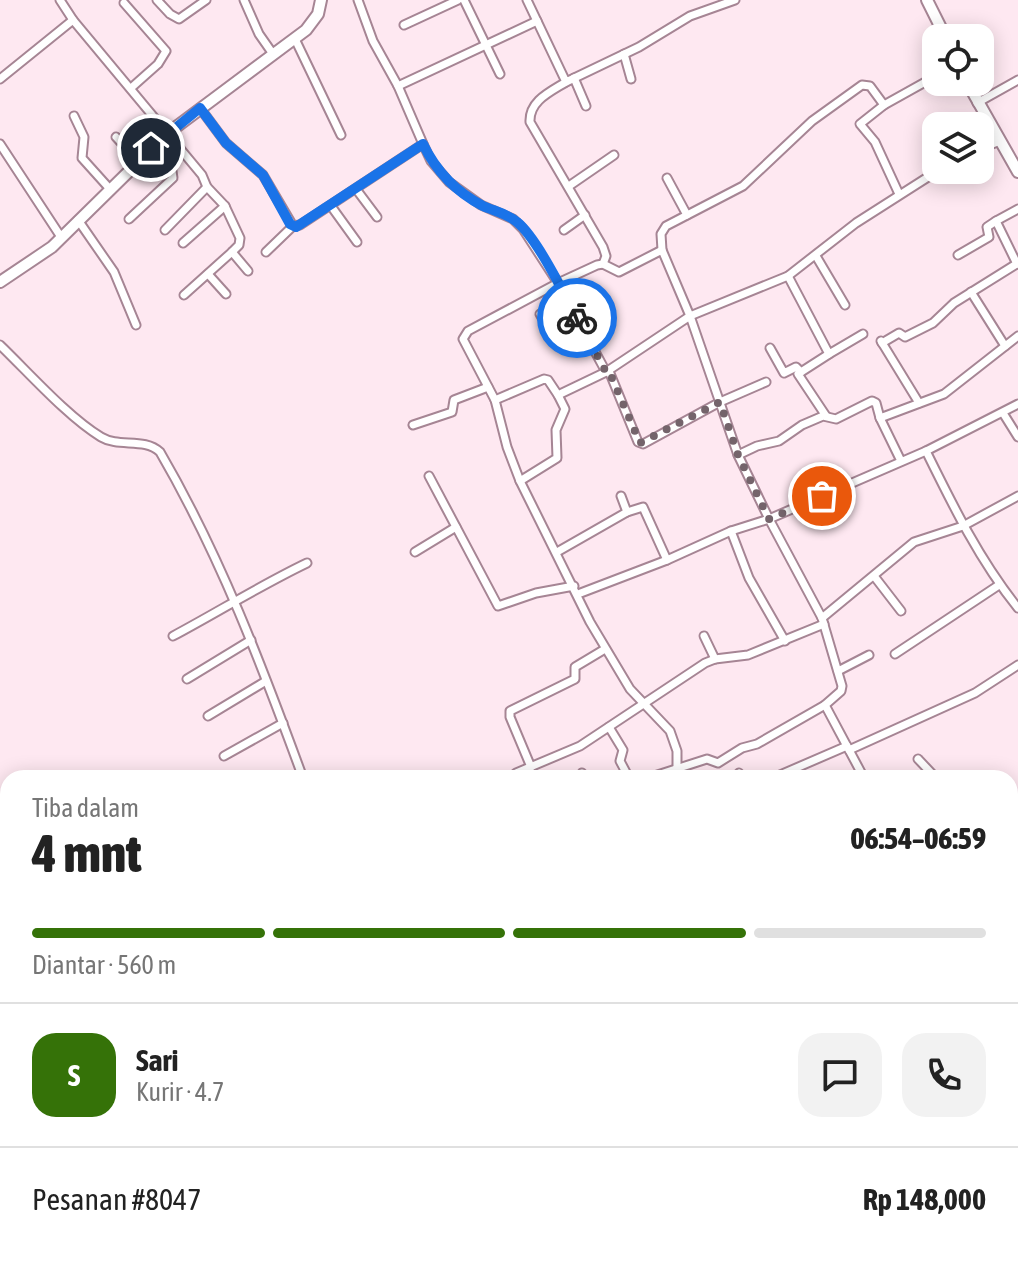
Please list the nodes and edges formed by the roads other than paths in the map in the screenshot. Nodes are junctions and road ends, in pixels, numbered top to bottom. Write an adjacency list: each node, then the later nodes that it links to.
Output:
1 (60, 0): 15 (street)
2 (157, 0): 3 (street)
3 (206, 0)
4 (244, 0): 21 (street)
5 (358, 0): 29 (street)
6 (458, 0): 18 (street)
7 (464, 0): 20 (street)
8 (527, 0): 16 (street)
9 (704, 0): 14 (street)
10 (735, 0): 14 (street)
11 (927, 0): 17 (street)
12 (323, 1): 19 (street)
13 (124, 3): 30 (street)
14 (709, 11): 22 (street)
15 (73, 20): 24 (street); 30 (street)
16 (537, 21): 20 (street); 26 (street)
17 (939, 24)
18 (404, 25)
19 (295, 39): 21 (street); 38 (street)
20 (485, 45): 23 (street); 29 (street)
21 (273, 54): 35 (street)
22 (624, 54): 25 (street); 26 (street)
23 (500, 74)
24 (0, 79)
25 (631, 79)
26 (570, 80): 34 (street); 51 (street)
27 (1018, 80): 32 (street)
28 (922, 84): 33 (street)
29 (398, 86): 43 (street)
30 (131, 88): 37 (street)
31 (974, 96): 32 (street)
32 (977, 103): 40 (street)
33 (884, 105): 55 (street); 60 (street)
34 (586, 106)
35 (200, 108): 37 (street); 65 (street)
36 (74, 116): 53 (street)
37 (168, 133): 44 (street); 52 (street)
38 (341, 135)
39 (116, 137): 47 (street)
40 (1000, 141): 41 (street); 46 (street)
41 (994, 143)
42 (0, 144): 68 (street)
43 (423, 144): 54 (street); 82 (street)
44 (151, 148): 47 (street); 62 (street)
45 (614, 155): 51 (street)
46 (1015, 158): 48 (street)
47 (138, 161): 53 (street)
48 (1018, 172)
49 (667, 178): 60 (street)
50 (922, 180): 55 (street)
51 (569, 186): 59 (street)
52 (207, 187): 56 (street); 66 (street)
53 (109, 188): 63 (street)
54 (356, 189): 57 (street); 61 (street)
55 (899, 194): 75 (street)
56 (225, 206): 70 (street); 72 (street)
57 (331, 206): 65 (street); 69 (street)
58 (1018, 209): 64 (street)
59 (585, 215): 67 (street); 76 (street)
60 (687, 215): 71 (street)
61 (377, 217)
62 (129, 219)
63 (78, 220): 68 (street); 90 (street)
64 (996, 221): 74 (street); 77 (street)
65 (293, 226): 73 (street)
66 (165, 230)
67 (564, 230)
68 (61, 237): 81 (street)
69 (357, 242)
70 (183, 243)
71 (662, 250): 76 (street); 88 (street)
72 (232, 252): 78 (street); 79 (street)
73 (266, 252)
74 (958, 255)
75 (816, 256): 80 (street); 86 (street)
76 (603, 264): 82 (street)
77 (1017, 264): 83 (street)
78 (248, 271)
79 (208, 274): 84 (street); 85 (street)
80 (788, 276): 88 (street); 96 (street)
81 (0, 282)
82 (558, 283): 89 (street); 100 (street)
83 (971, 292): 94 (street); 104 (street)
84 (226, 294)
85 (184, 295)
86 (845, 305)
87 (540, 314): 89 (street)
88 (690, 316): 97 (street); 103 (street)
89 (580, 324): 97 (street)
90 (136, 325)
91 (863, 334): 96 (street)
92 (1018, 336): 94 (street)
93 (0, 345): 130 (street)
94 (1005, 346): 104 (street)
95 (770, 348): 98 (street)
96 (829, 354): 98 (street)
97 (608, 372): 101 (street); 103 (street)
98 (801, 372): 107 (street)
99 (766, 382): 103 (street)
100 (488, 387): 102 (street); 109 (street)
101 (558, 395): 102 (street); 115 (street)
102 (495, 400): 115 (street)
103 (720, 402): 112 (street)
104 (919, 403): 108 (street)
105 (1018, 404): 106 (street)
106 (1003, 413): 110 (street); 111 (street)
107 (826, 416): 108 (street); 112 (street)
108 (880, 418): 113 (street)
109 (413, 425)
110 (1018, 437)
111 (926, 451): 113 (street); 120 (street)
112 (738, 455): 119 (street)
113 (901, 461): 119 (street)
114 (429, 476): 121 (street)
115 (520, 481): 124 (street)
116 (621, 496): 118 (street)
117 (1018, 496): 120 (street)
118 (627, 512): 124 (street); 125 (street)
119 (769, 519): 122 (street); 133 (street)
120 (963, 526): 127 (street); 128 (street)
121 (456, 527): 123 (street); 129 (street)
122 (731, 531): 125 (street); 137 (street)
123 (415, 552)
124 (557, 552): 129 (street)
125 (667, 560): 129 (street)
126 (307, 563): 130 (street)
127 (874, 576): 132 (street); 133 (street)
128 (999, 585): 131 (street); 139 (street)
129 (576, 590): 138 (street)
130 (235, 603): 134 (street); 136 (street)
131 (1018, 608)
132 (901, 611)
133 (823, 621): 137 (street); 143 (street)
134 (173, 636)
135 (704, 636): 141 (street)
136 (251, 640): 144 (street); 145 (street)
137 (785, 641): 141 (street)
138 (605, 649): 146 (street); 154 (street)
139 (895, 654)
140 (869, 655): 143 (street)
141 (715, 659): 146 (street)
142 (1018, 665): 151 (street)
143 (838, 671): 147 (street)
144 (187, 679)
145 (266, 681): 148 (street); 149 (street)
146 (642, 704): 150 (street); 158 (street)
147 (825, 705): 151 (street); 159 (street)
148 (208, 716)
149 (283, 723): 152 (street); 155 (street)
150 (609, 727): 154 (street); 157 (street)
151 (848, 748): 160 (street); 161 (street)
152 (224, 756)
153 (918, 759): 162 (street)
154 (531, 767): 156 (street)
155 (300, 770)
156 (526, 770)
157 (625, 770)
158 (677, 770)
159 (685, 770)
160 (793, 770)
161 (860, 770)
162 (928, 770)

